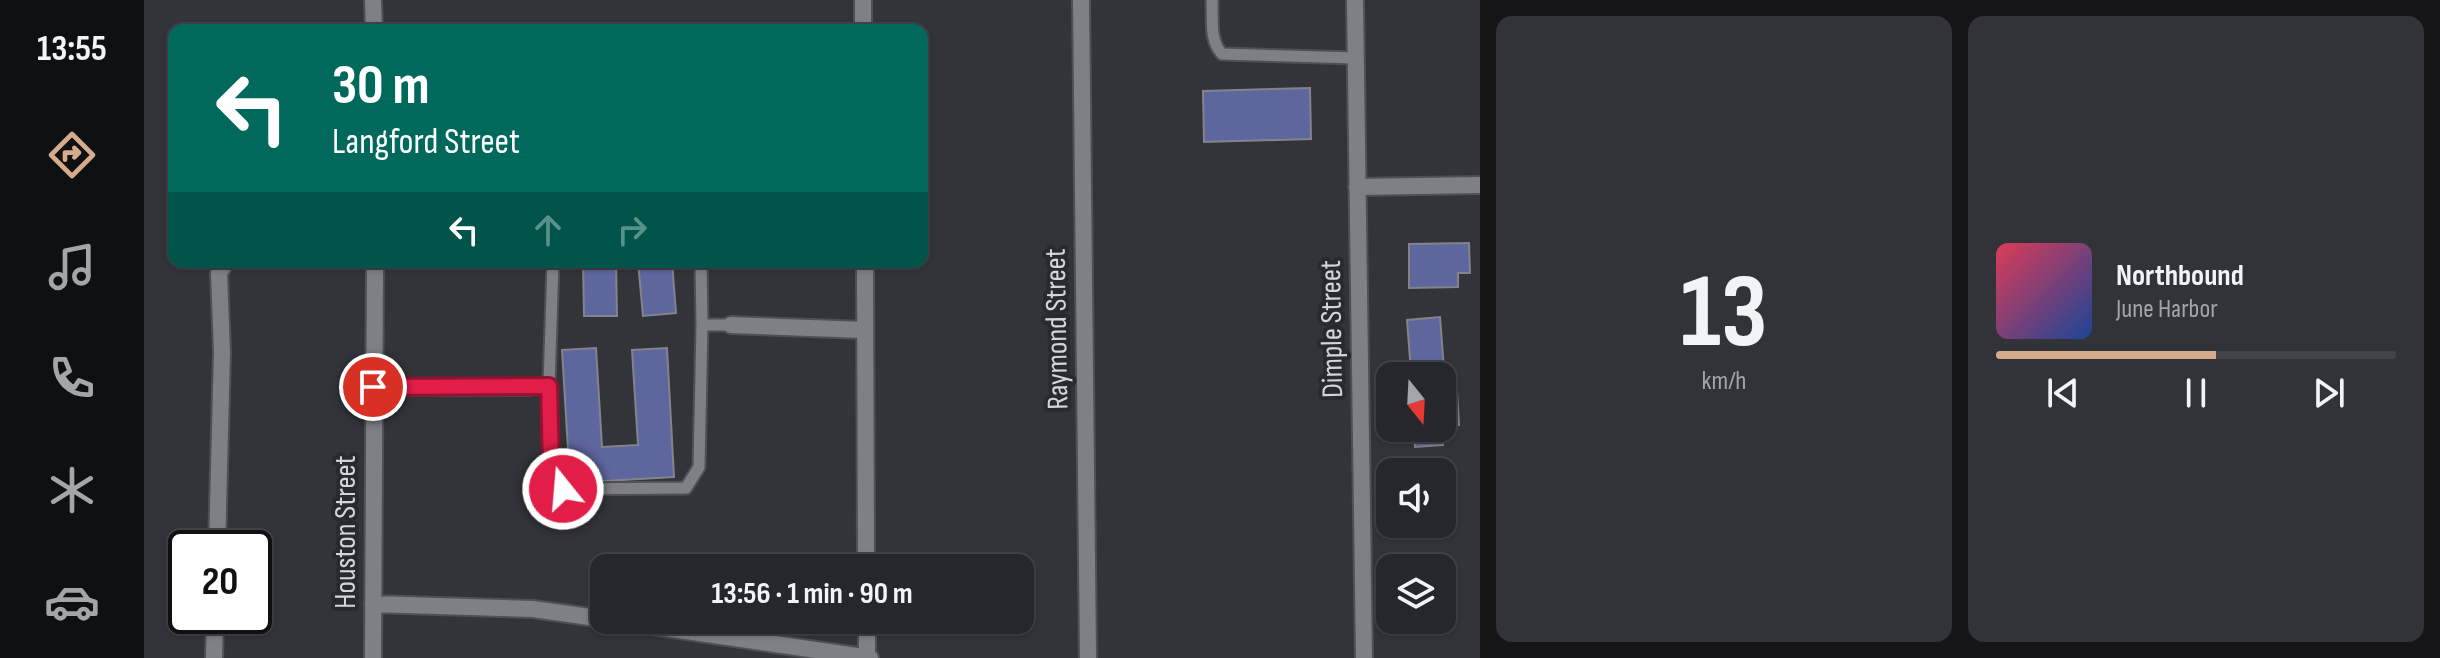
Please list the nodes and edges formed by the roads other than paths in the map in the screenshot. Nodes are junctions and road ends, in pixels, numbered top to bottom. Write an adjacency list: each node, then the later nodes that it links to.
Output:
1 (373, 0): 6 (street)
2 (863, 0): 7 (street)
3 (1081, 0): 32 (street, Raymond Street)
4 (1212, 0): 8 (lane)
5 (1355, 0): 8 (street, Dimple Street)
6 (374, 24)
7 (863, 24)
8 (1355, 58): 10 (street, Dimple Street)
9 (1480, 185): 10 (street)
10 (1357, 187): 33 (street, Dimple Street)
11 (222, 268): 22 (street)
12 (375, 268): 20 (street, Houston Street)
13 (553, 268): 19 (lane)
14 (701, 268): 16 (lane)
15 (865, 268): 18 (street)
16 (702, 325): 17 (lane); 19 (lane)
17 (731, 325): 18 (street)
18 (865, 330): 23 (street)
19 (549, 386): 21 (lane)
20 (373, 387): 21 (street); 24 (street, Houston Street)
21 (529, 387)
22 (217, 530)
23 (866, 554)
24 (373, 604): 25 (street); 30 (street, Houston Street)
25 (590, 617)
26 (215, 634): 29 (street)
27 (706, 634): 31 (street)
28 (867, 634): 31 (street)
29 (214, 658)
30 (373, 658)
31 (868, 658)
32 (1088, 658)
33 (1364, 658)

